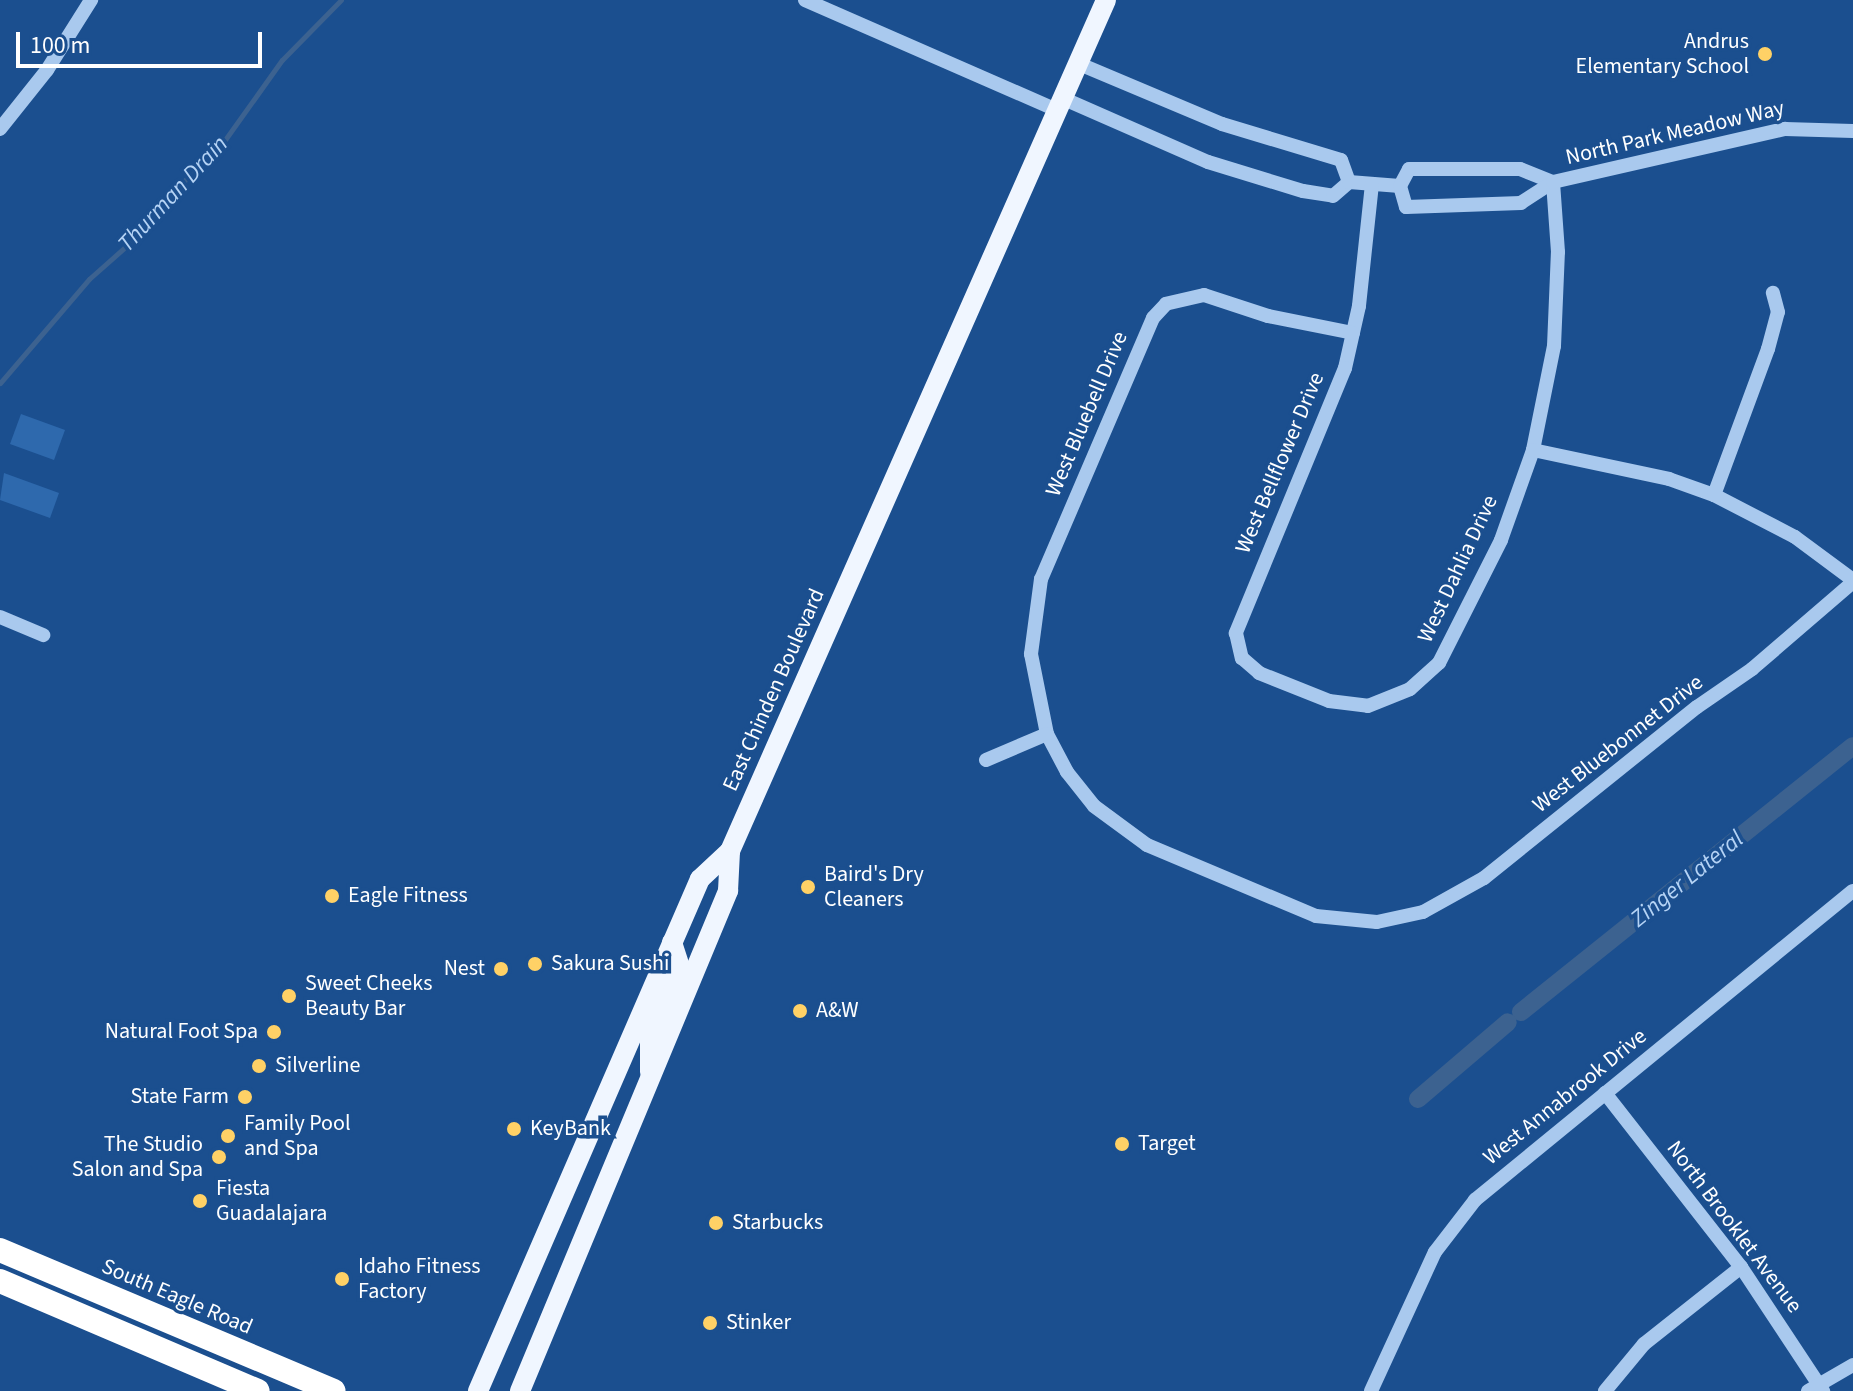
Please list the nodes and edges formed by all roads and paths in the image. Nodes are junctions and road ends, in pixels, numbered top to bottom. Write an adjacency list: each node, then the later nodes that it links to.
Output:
1 (91, 0): 6 (street)
2 (805, 0): 5 (street)
3 (1106, 0): 4 (main road, East Chinden Boulevard)
4 (1077, 63): 5 (main road, East Chinden Boulevard); 8 (street)
5 (1059, 104): 8 (street); 22 (main road, East Chinden Boulevard)
6 (0, 129)
7 (1853, 131): 9 (street, North Park Meadow Way)
8 (1349, 182): 10 (street)
9 (1553, 182): 11 (street, North Park Meadow Way); 11 (street, North Park Meadow Way); 14 (street, West Dahlia Drive)
10 (1372, 184): 11 (street); 13 (street, West Bellflower Drive)
11 (1400, 186)
12 (1773, 293): 15 (street)
13 (1353, 333): 19 (street, West Bellflower Drive); 20 (street, West Bluebell Drive)
14 (1533, 450): 15 (street); 19 (street, West Dahlia Drive)
15 (1714, 495): 16 (street)
16 (1853, 581): 24 (street, West Bluebonnet Drive)
17 (0, 617): 18 (street)
18 (43, 635)
19 (1329, 701)
20 (1047, 734): 21 (street); 24 (street, West Bluebell Drive)
21 (986, 760)
22 (730, 851): 25 (main road, East Chinden Boulevard); 26 (main road)
23 (1853, 891): 27 (street, West Annabrook Drive)
24 (1397, 917)
25 (672, 942): 26 (main road); 35 (main road, East Chinden Boulevard)
26 (650, 1084): 36 (main road)
27 (1605, 1093): 29 (street, North Brooklet Avenue); 37 (street, West Annabrook Drive)
28 (0, 1250): 34 (highway, South Eagle Road)
29 (1741, 1267): 32 (street, North Brooklet Avenue); 38 (street)
30 (0, 1281): 33 (highway)
31 (1853, 1365): 32 (street)
32 (1817, 1388)
33 (258, 1391)
34 (333, 1391)
35 (478, 1391)
36 (520, 1391)
37 (1371, 1391)
38 (1605, 1391)

